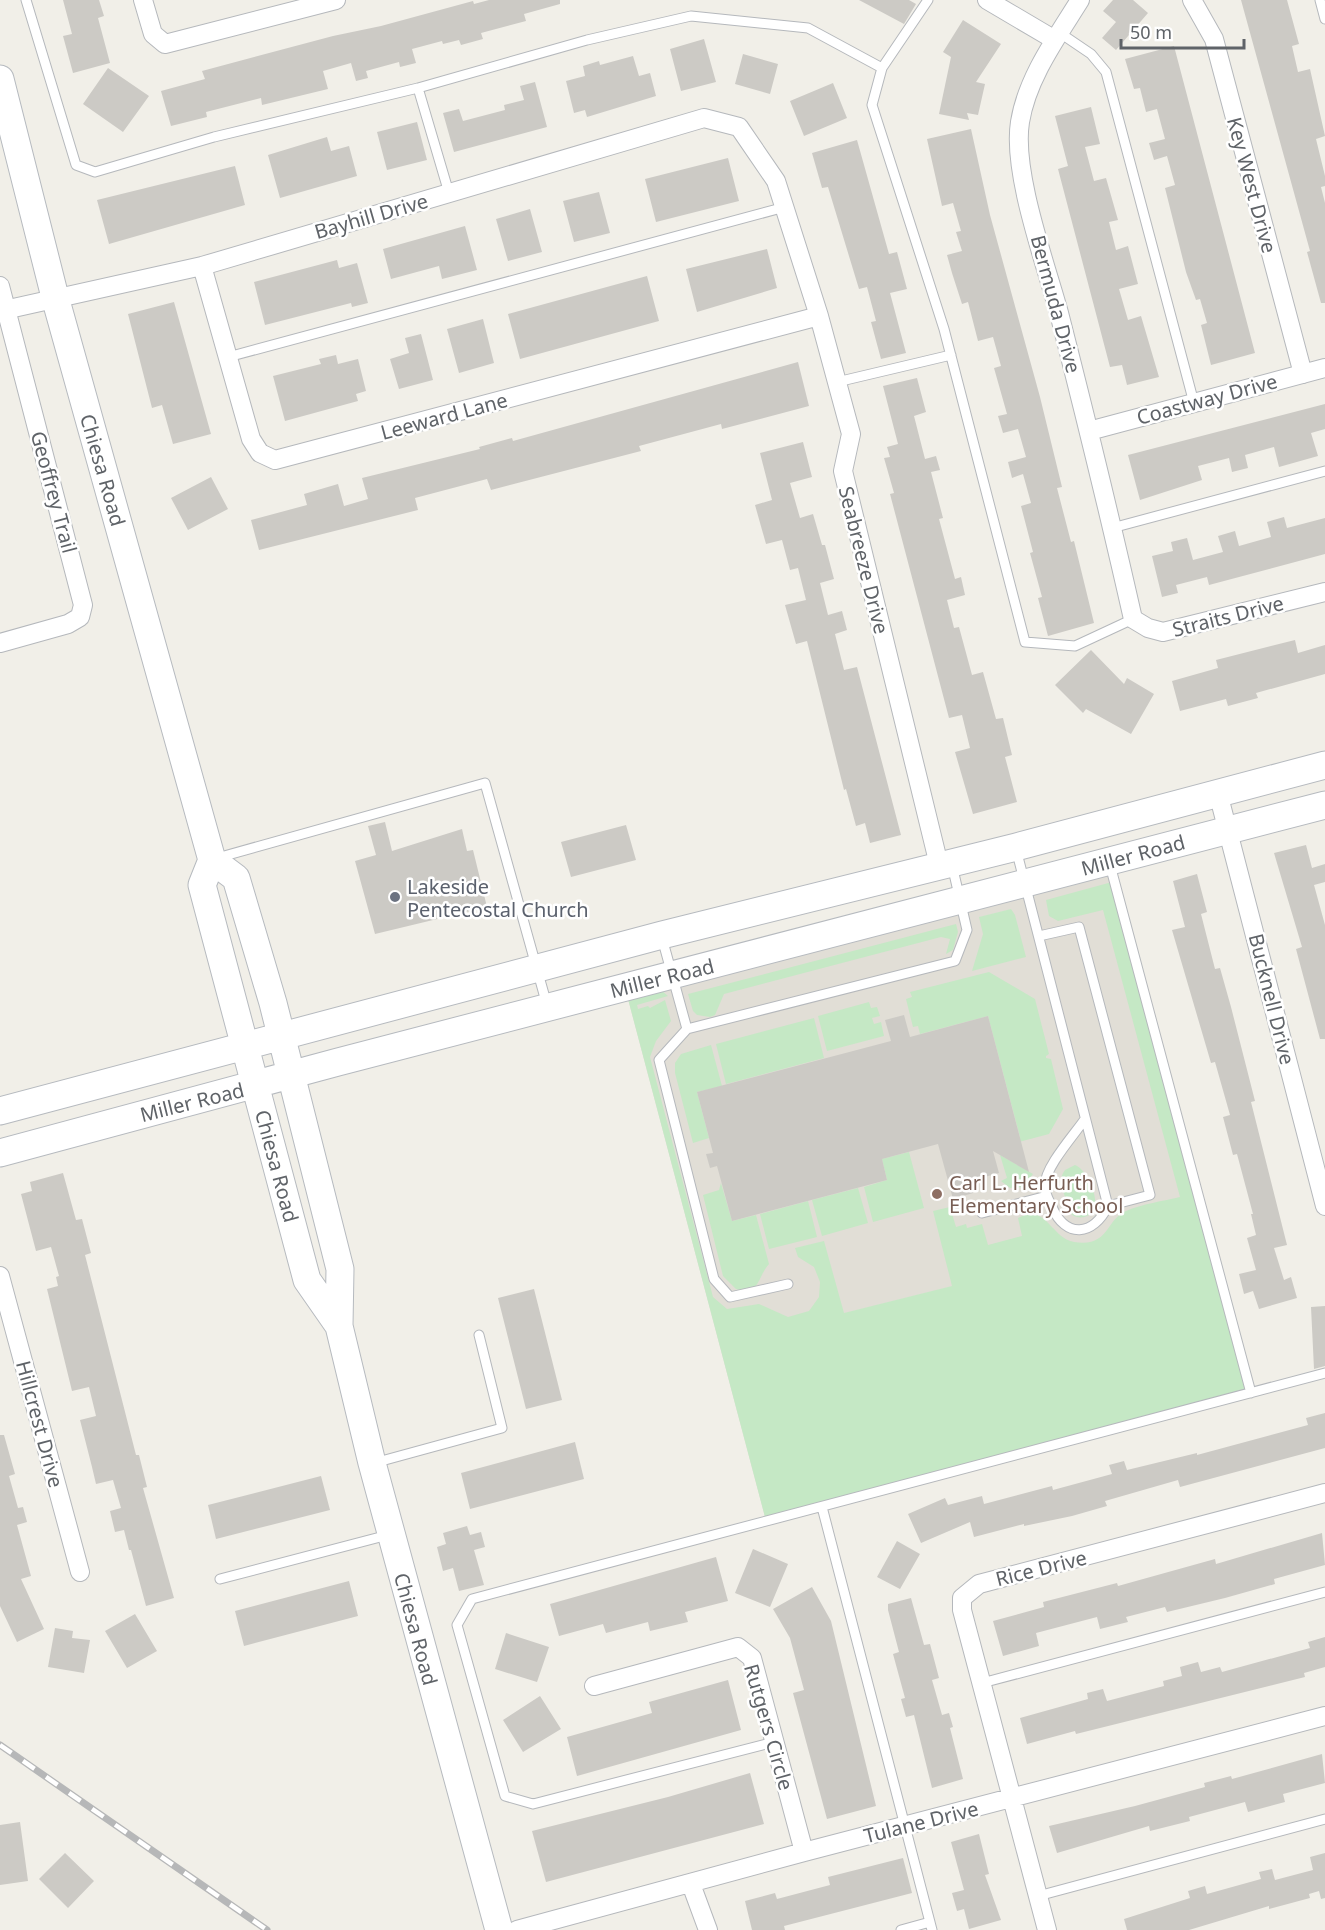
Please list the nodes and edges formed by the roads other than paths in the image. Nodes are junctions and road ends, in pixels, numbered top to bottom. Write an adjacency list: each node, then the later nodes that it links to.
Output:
1 (26, 0): 13 (lane)
2 (143, 0): 3 (street)
3 (336, 0)
4 (927, 0): 11 (lane)
5 (987, 0): 10 (street)
6 (1080, 0): 10 (street, Bermuda Drive)
7 (1192, 0): 25 (street, Key West Drive)
8 (1320, 0): 9 (lane)
9 (1325, 19)
10 (1058, 37): 27 (lane); 28 (street, Bermuda Drive)
11 (882, 68): 13 (lane); 22 (lane)
12 (0, 79): 19 (main road, Chiesa Road)
13 (418, 88): 15 (lane)
14 (739, 127): 15 (street, Bayhill Drive); 16 (street, Seabreeze Drive)
15 (449, 194): 17 (street, Bayhill Drive)
16 (785, 207): 21 (street, Seabreeze Drive); 23 (lane)
17 (202, 266): 19 (street, Bayhill Drive); 23 (street, Leeward Lane)
18 (0, 286): 20 (street, Geoffrey Trail)
19 (55, 297): 20 (street, Bayhill Drive); 39 (main road, Chiesa Road)
20 (3, 310): 33 (street, Geoffrey Trail)
21 (819, 316): 23 (street, Leeward Lane); 26 (street, Seabreeze Drive)
22 (951, 355): 26 (lane); 32 (lane)
23 (228, 357)
24 (1325, 368): 25 (street, Coastway Drive)
25 (1303, 374): 27 (street, Coastway Drive)
26 (837, 382): 41 (street, Seabreeze Drive)
27 (1194, 403): 28 (street, Coastway Drive)
28 (1089, 431): 30 (street, Bermuda Drive)
29 (1325, 471): 30 (lane)
30 (1112, 528): 32 (street, Bermuda Drive)
31 (1325, 592): 32 (street, Straits Drive)
32 (1133, 619)
33 (0, 643)
34 (1325, 765): 35 (main road, Miller Road)
35 (1218, 793): 37 (street, Bucknell Drive); 38 (main road, Miller Road)
36 (1325, 805): 37 (main road, Miller Road)
37 (1228, 830): 40 (main road, Miller Road); 59 (street, Bucknell Drive)
38 (1016, 847): 41 (main road, Miller Road); 42 (lane)
39 (212, 860): 46 (lane); 50 (main road, Chiesa Road); 51 (main road, Chiesa Road)
40 (1109, 862): 42 (main road, Miller Road); 66 (lane)
41 (945, 864): 43 (lane); 44 (main road, Miller Road)
42 (1025, 884): 43 (main road, Miller Road); 45 (lane)
43 (960, 901): 47 (main road, Miller Road); 49 (lane)
44 (662, 935): 46 (main road, Miller Road); 47 (lane)
45 (1039, 936): 55 (lane); 58 (lane)
46 (537, 968): 48 (lane); 50 (main road, Miller Road)
47 (672, 975): 48 (main road, Miller Road); 49 (lane)
48 (547, 1007): 52 (main road, Miller Road)
49 (687, 1029): 62 (lane)
50 (281, 1038): 51 (main road, Miller Road); 52 (main road, Chiesa Road)
51 (246, 1047): 53 (main road, Chiesa Road); 54 (main road, Miller Road)
52 (291, 1076): 53 (main road, Miller Road); 63 (main road, Chiesa Road)
53 (256, 1086): 56 (main road, Miller Road); 63 (main road, Chiesa Road)
54 (0, 1111)
55 (1085, 1119): 57 (lane); 58 (lane)
56 (0, 1153)
57 (1047, 1196): 58 (lane); 60 (lane)
58 (1108, 1206)
59 (1325, 1206)
60 (982, 1213)
61 (0, 1276): 71 (street, Hillcrest Drive)
62 (788, 1284)
63 (339, 1326): 67 (main road, Chiesa Road)
64 (479, 1335): 67 (lane)
65 (1325, 1373): 66 (lane)
66 (1251, 1393): 69 (lane)
67 (372, 1463): 70 (main road, Chiesa Road)
68 (1325, 1493): 74 (street, Rice Drive)
69 (822, 1507): 77 (lane); 80 (lane)
70 (391, 1534): 72 (lane); 86 (main road, Chiesa Road)
71 (81, 1572)
72 (220, 1579)
73 (1325, 1592): 74 (lane)
74 (982, 1683): 78 (street, Rice Drive)
75 (594, 1686): 77 (street, Rutgers Circle)
76 (1325, 1716): 78 (street, Tulane Drive)
77 (774, 1742): 81 (street, Rutgers Circle)
78 (1013, 1798): 80 (street, Tulane Drive); 83 (street, Rice Drive)
79 (1325, 1819): 83 (lane)
80 (904, 1826): 81 (street, Tulane Drive); 84 (lane)
81 (804, 1852): 82 (street, Tulane Drive)
82 (691, 1884): 85 (street, Tulane Drive); 88 (street)
83 (1038, 1896): 90 (street, Rice Drive)
84 (931, 1926): 89 (lane)
85 (545, 1927): 87 (street, Tulane Drive)
86 (499, 1930)
87 (517, 1930)
88 (708, 1930)
89 (901, 1930)
90 (1047, 1930)

